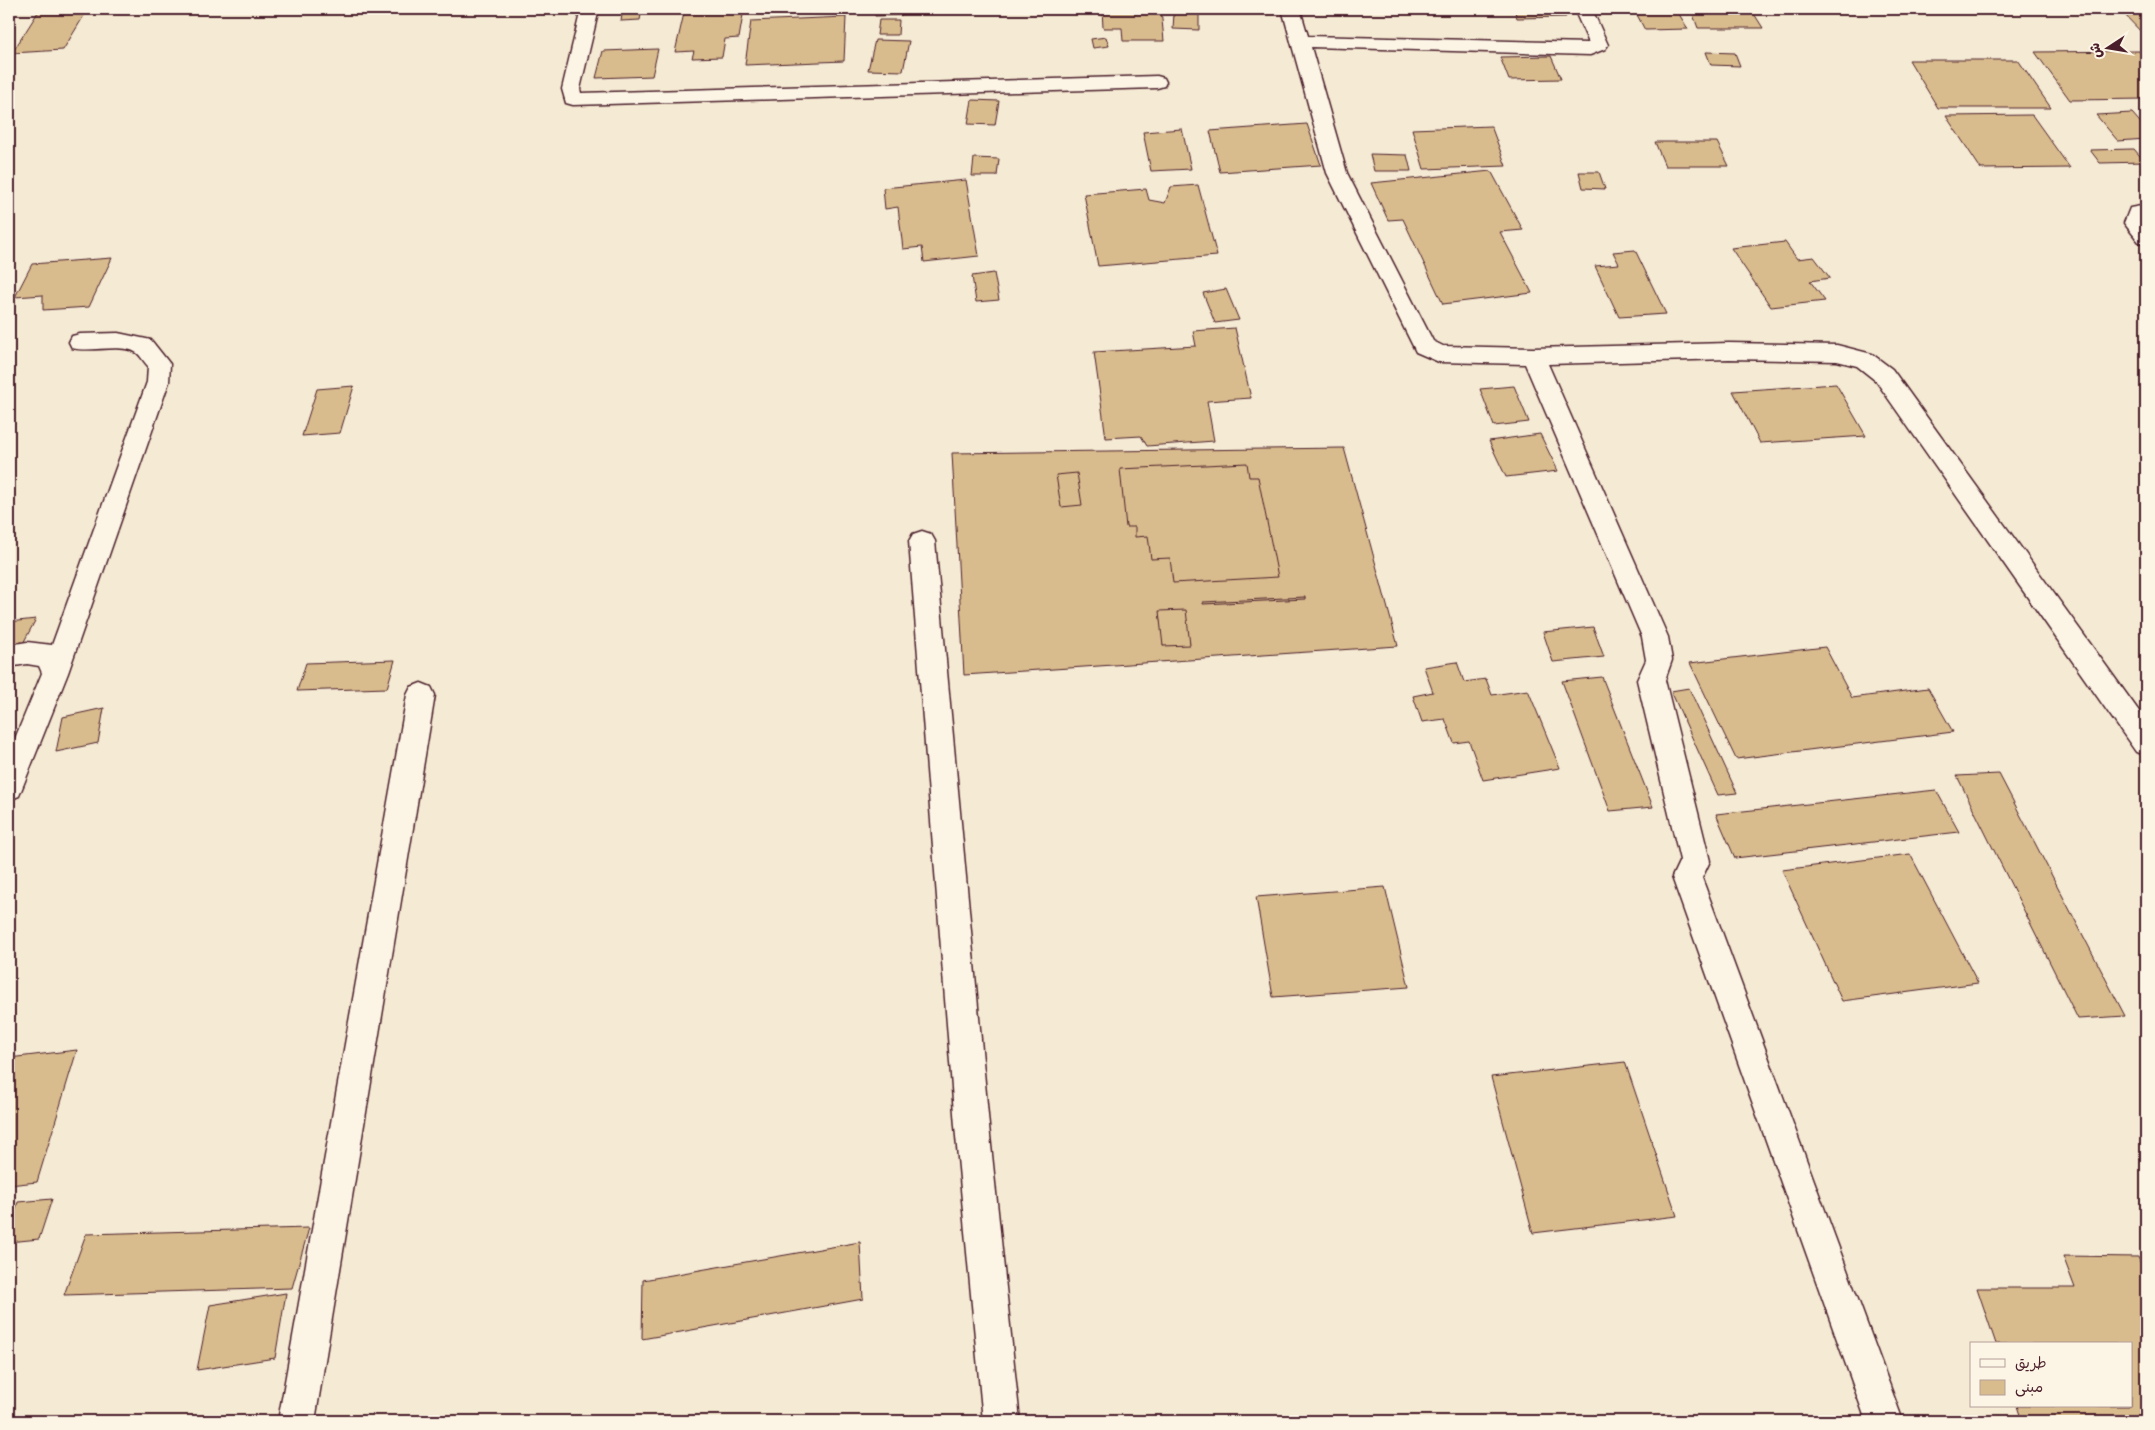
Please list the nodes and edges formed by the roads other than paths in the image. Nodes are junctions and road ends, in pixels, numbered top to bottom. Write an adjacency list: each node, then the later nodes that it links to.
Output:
1 (590, 9): 5 (street)
2 (1291, 9): 4 (street)
3 (1583, 9): 4 (street)
4 (1301, 42): 9 (street)
5 (1157, 82)
6 (2146, 212): 7 (street)
7 (2146, 236)
8 (80, 342): 12 (street)
9 (1533, 356): 14 (street); 18 (street)
10 (922, 541): 17 (street)
11 (9, 656): 12 (street)
12 (55, 673): 15 (street)
13 (421, 695): 16 (street)
14 (2146, 743)
15 (9, 787)
16 (296, 1421)
17 (1002, 1421)
18 (1886, 1421)

